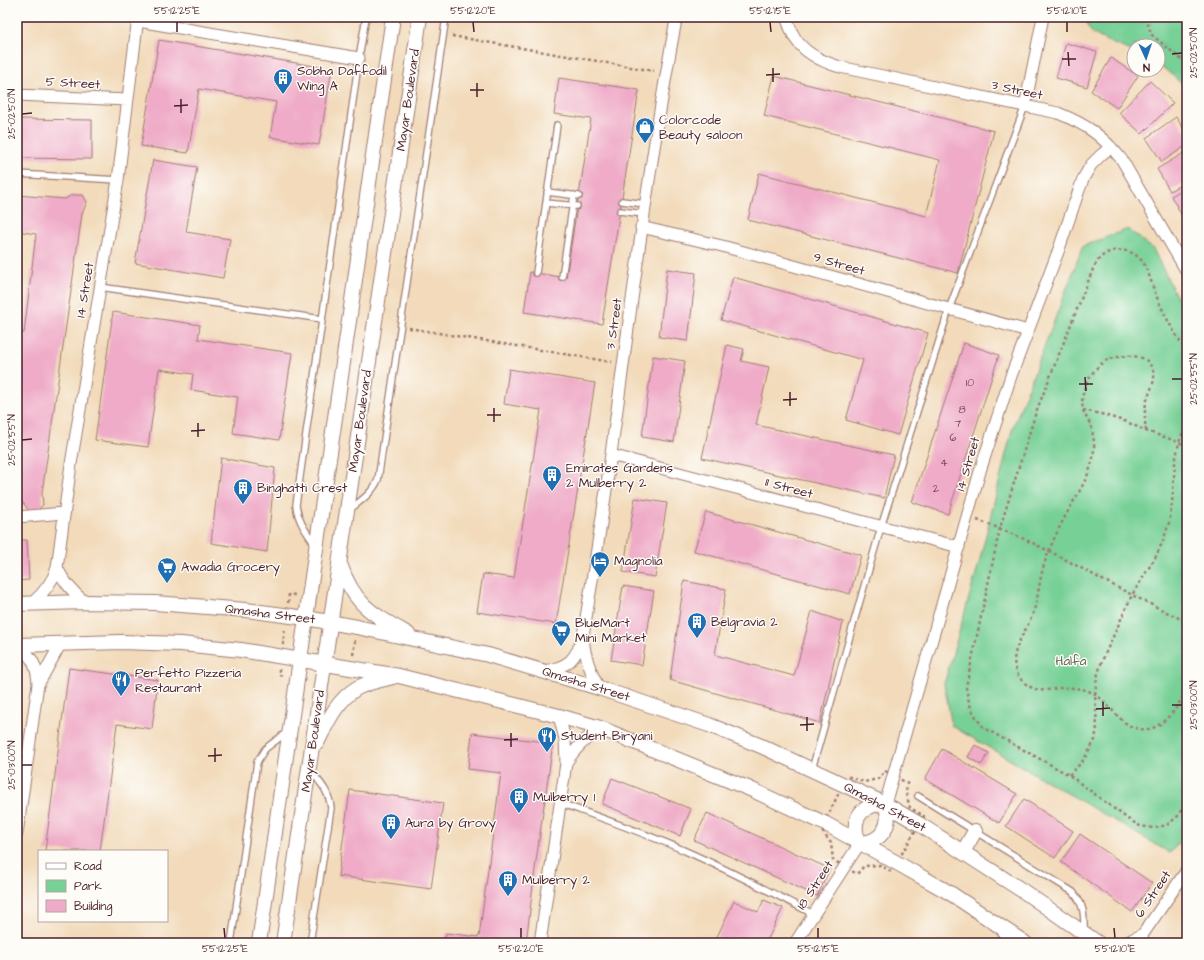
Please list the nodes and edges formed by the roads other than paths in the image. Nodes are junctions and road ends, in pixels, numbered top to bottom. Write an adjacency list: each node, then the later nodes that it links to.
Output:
1 (366, 17): 9 (lane)
2 (393, 17): 36 (street, Mayar Boulevard)
3 (420, 17): 32 (street, Mayar Boulevard)
4 (446, 17): 32 (lane)
5 (678, 17): 21 (street, 3 Street)
6 (786, 17): 12 (street, 3 Street)
7 (1044, 17): 12 (street)
8 (138, 19): 9 (street); 11 (street, 14 Street)
9 (359, 58): 29 (lane)
10 (17, 95): 11 (street, 5 Street)
11 (127, 100): 16 (street, 14 Street)
12 (1025, 106): 14 (street, 3 Street); 28 (lane)
13 (557, 126): 17 (lane)
14 (1111, 147): 24 (street, 3 Street); 30 (street, 14 Street)
15 (17, 174): 16 (lane)
16 (118, 180): 27 (street, 14 Street)
17 (547, 192): 19 (lane); 20 (lane)
18 (622, 201): 21 (lane)
19 (546, 203): 20 (lane); 25 (lane)
20 (575, 206): 26 (lane)
21 (644, 209): 22 (lane); 23 (street, 3 Street)
22 (620, 211)
23 (642, 227): 28 (street, 9 Street); 31 (street, 3 Street)
24 (1187, 272)
25 (536, 273)
26 (562, 277)
27 (100, 287): 29 (lane); 33 (street, 14 Street)
28 (949, 309): 30 (street, 9 Street); 35 (lane)
29 (322, 319): 36 (lane)
30 (1028, 331): 37 (street, 14 Street)
31 (611, 455): 35 (street, 11 Street); 45 (street, 3 Street)
32 (347, 511): 38 (street, Mayar Boulevard)
33 (64, 513): 34 (street); 39 (street, 14 Street)
34 (17, 517)
35 (881, 527): 37 (street, 11 Street); 60 (lane)
36 (316, 546): 43 (street, Mayar Boulevard)
37 (959, 547): 63 (street, 14 Street)
38 (339, 562): 44 (street, Mayar Boulevard); 46 (street)
39 (58, 568): 40 (street); 41 (street, 14 Street)
40 (85, 602): 41 (street, Qmasha Street); 43 (street, Qmasha Street)
41 (32, 603): 42 (street, Qmasha Street)
42 (17, 604)
43 (306, 618): 44 (street, Qmasha Street); 49 (street, Mayar Boulevard)
44 (331, 623): 46 (street, Qmasha Street); 50 (street, Mayar Boulevard)
45 (583, 636): 51 (street, 3 Street); 54 (street, 3 Street)
46 (421, 641): 51 (street, Qmasha Street)
47 (61, 643): 48 (street); 49 (street); 53 (street)
48 (17, 645): 53 (street)
49 (300, 659): 50 (street); 57 (street, Mayar Boulevard)
50 (325, 663): 52 (street); 58 (street, Mayar Boulevard)
51 (544, 671): 54 (street, Qmasha Street)
52 (399, 676): 55 (street); 58 (street)
53 (38, 684): 65 (street)
54 (599, 688): 60 (street, Qmasha Street)
55 (559, 716): 56 (street); 59 (street)
56 (600, 728): 59 (street); 66 (street)
57 (290, 730): 73 (lane); 74 (street, Mayar Boulevard)
58 (310, 763): 75 (street, Mayar Boulevard); 76 (lane)
59 (566, 763): 62 (street)
60 (812, 770): 63 (street, Qmasha Street)
61 (918, 796): 64 (lane)
62 (560, 803): 69 (lane); 77 (street)
63 (885, 804): 66 (street); 66 (street); 67 (street, Qmasha Street)
64 (975, 831): 67 (street); 71 (lane)
65 (17, 834)
66 (860, 843): 69 (street, 18 Street); 70 (street)
67 (963, 852): 71 (street, Qmasha Street)
68 (1187, 870): 72 (street, 6 Street)
69 (813, 914): 78 (street, 18 Street)
70 (1003, 928): 79 (street); 80 (street)
71 (1084, 933): 81 (street, Qmasha Street)
72 (1142, 939): 82 (street, 6 Street)
73 (231, 943)
74 (259, 943)
75 (283, 943)
76 (310, 943)
77 (540, 943)
78 (795, 943)
79 (1006, 943)
80 (1025, 943)
81 (1098, 943)
82 (1125, 943)

